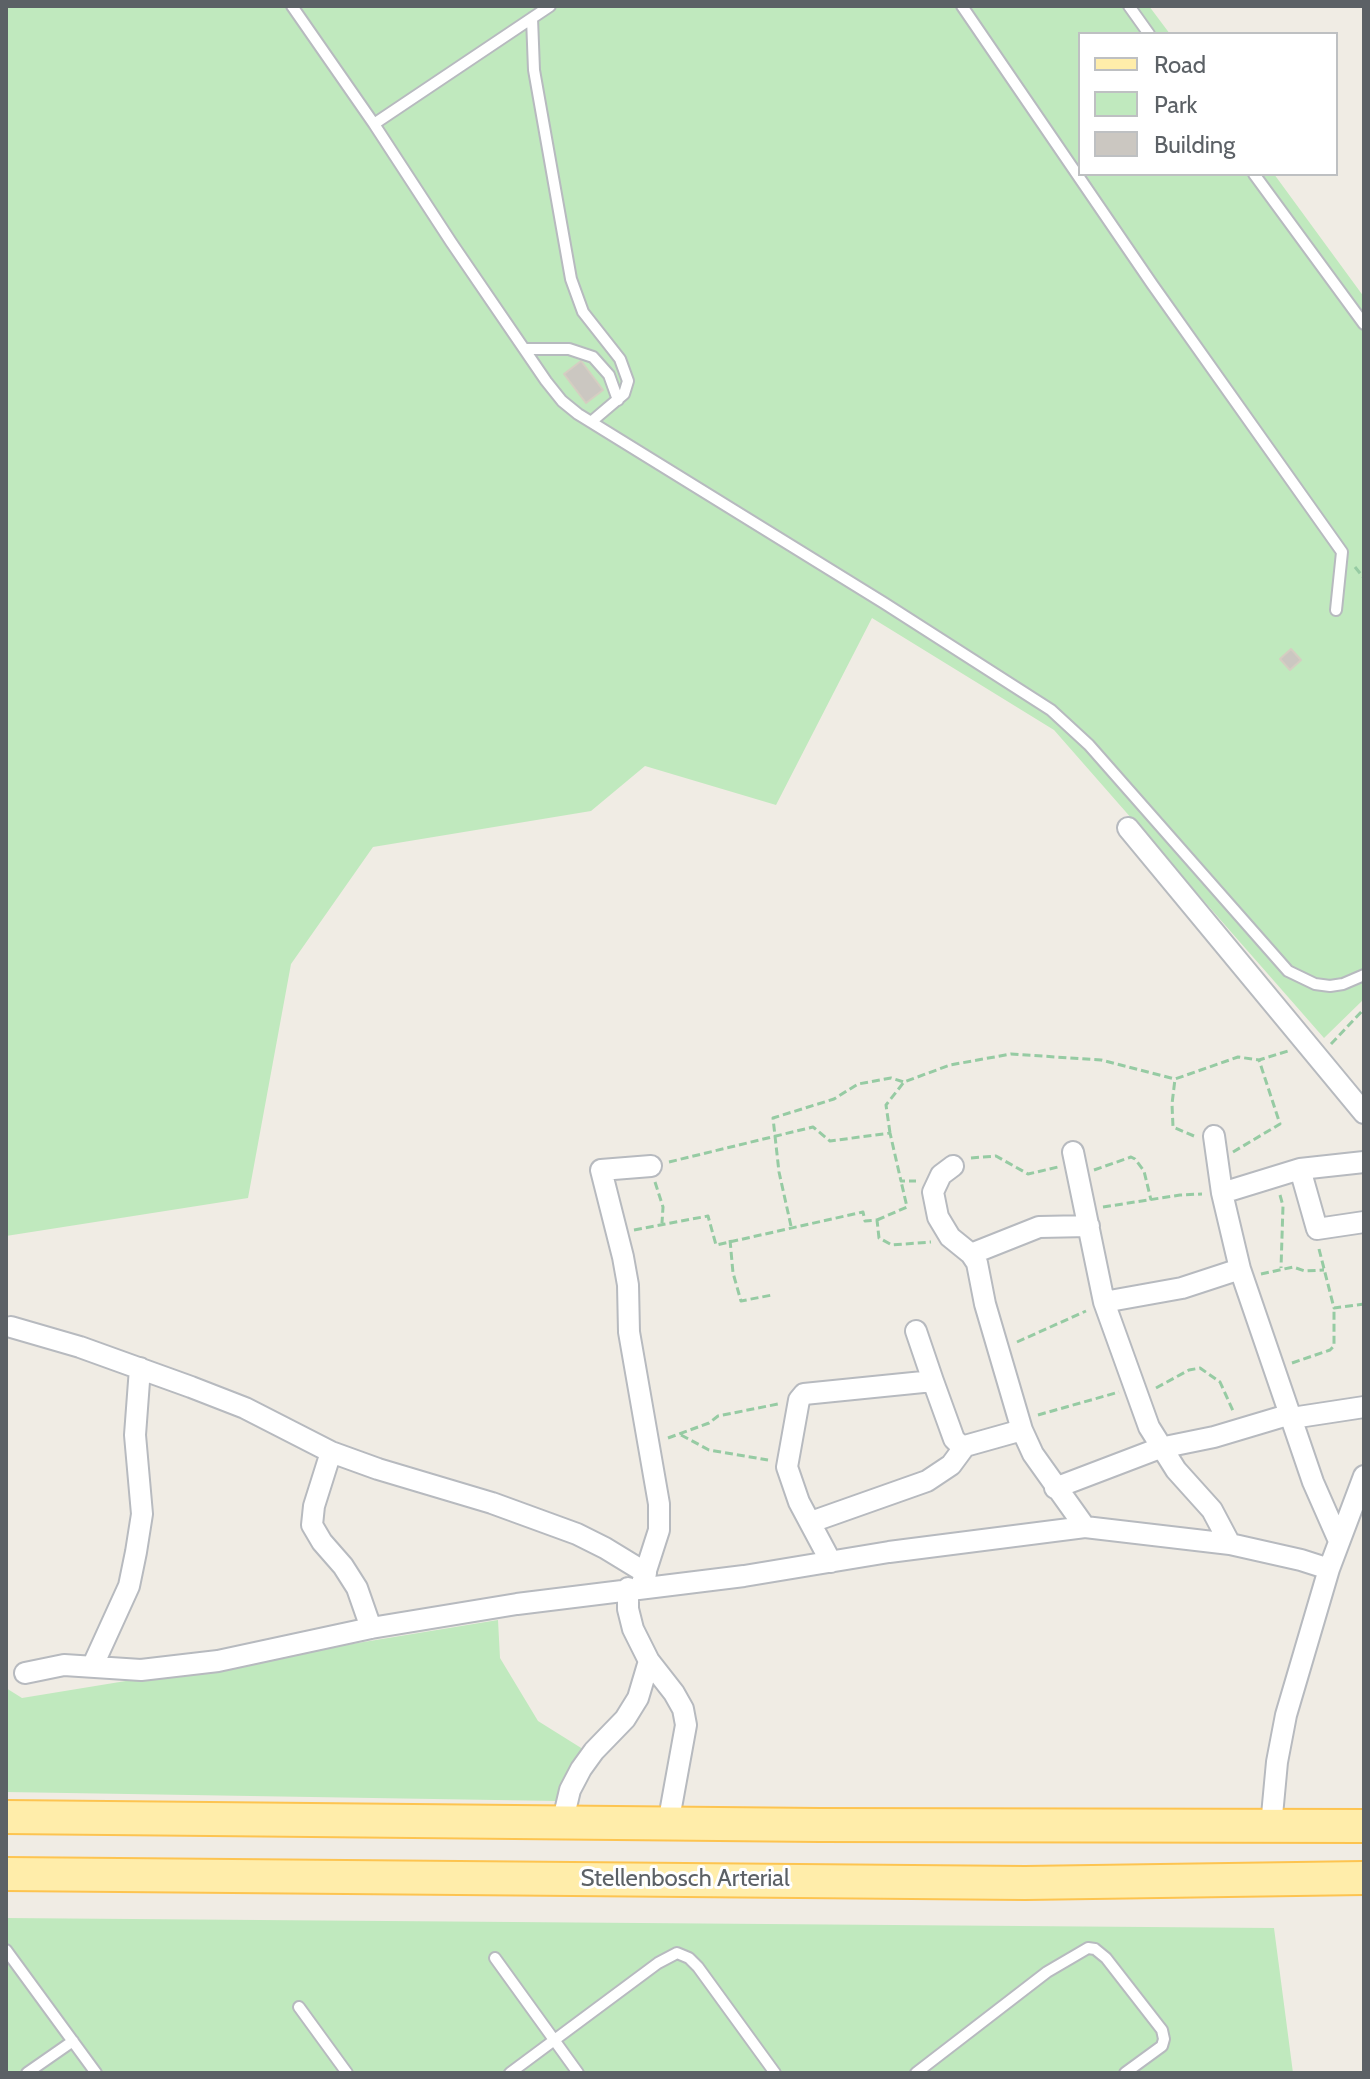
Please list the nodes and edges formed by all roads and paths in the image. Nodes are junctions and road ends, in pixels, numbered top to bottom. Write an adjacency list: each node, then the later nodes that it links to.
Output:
1 (292, 6): 7 (lane)
2 (550, 6): 5 (lane)
3 (962, 6): 9 (lane)
4 (1129, 6): 6 (lane)
5 (532, 18): 7 (lane); 13 (lane)
6 (1148, 32)
7 (374, 124): 12 (lane)
8 (1078, 176): 15 (lane)
9 (1078, 176)
10 (1255, 176): 11 (lane)
11 (1364, 324)
12 (525, 349): 13 (lane); 14 (lane)
13 (618, 400): 14 (lane)
14 (591, 422): 17 (lane)
15 (1336, 610)
16 (1128, 828): 19 (street)
17 (1364, 975)
18 (1364, 1009): 19 (path)
19 (1312, 1052): 20 (path); 23 (street)
20 (1259, 1060): 21 (path); 28 (path)
21 (1175, 1079): 22 (path); 26 (path)
22 (904, 1082): 24 (path); 25 (path)
23 (1364, 1113)
24 (890, 1133): 25 (path); 35 (path)
25 (774, 1136): 30 (path); 43 (path)
26 (1214, 1136): 28 (street)
27 (1073, 1152): 33 (street)
28 (1218, 1160): 37 (street)
29 (1364, 1162): 32 (street)
30 (651, 1166): 42 (path); 45 (street)
31 (953, 1166): 33 (path); 36 (street)
32 (1300, 1169): 34 (street); 44 (street)
33 (1078, 1175): 38 (path); 39 (street)
34 (1279, 1175): 37 (street); 49 (path)
35 (901, 1181): 36 (path); 40 (path)
36 (936, 1183): 46 (street)
37 (1222, 1193): 38 (path); 51 (street)
38 (1151, 1200): 39 (path)
39 (1087, 1218): 48 (street); 53 (street)
40 (877, 1220): 43 (path); 46 (path)
41 (1364, 1222): 44 (street)
42 (662, 1223): 45 (path); 47 (path)
43 (792, 1227): 47 (path)
44 (1317, 1229): 50 (path)
45 (617, 1233): 69 (street)
46 (950, 1237): 48 (street)
47 (730, 1240): 52 (path)
48 (971, 1254): 58 (street)
49 (1281, 1268): 50 (path); 51 (path)
50 (1324, 1270): 55 (path)
51 (1242, 1274): 53 (street); 60 (street)
52 (772, 1295)
53 (1104, 1302): 58 (path); 63 (street)
54 (1364, 1304): 55 (path)
55 (1334, 1308): 60 (path)
56 (11, 1327): 59 (street)
57 (916, 1331): 61 (street)
58 (998, 1349): 66 (street)
59 (140, 1368): 72 (street); 85 (street)
60 (1275, 1369): 65 (street)
61 (933, 1381): 62 (street); 70 (street)
62 (804, 1394): 68 (path); 73 (street)
63 (1136, 1394): 66 (path); 67 (path); 71 (street)
64 (1364, 1407): 65 (street)
65 (1292, 1416): 67 (street); 78 (street)
66 (1022, 1430): 70 (street); 75 (street)
67 (1241, 1430): 71 (street)
68 (680, 1434): 69 (path); 73 (path)
69 (648, 1445): 82 (street)
70 (965, 1446): 76 (street)
71 (1160, 1448): 75 (street); 79 (street)
72 (331, 1452): 82 (street); 83 (street)
73 (788, 1459): 76 (street)
74 (1364, 1476): 78 (street)
75 (1055, 1488): 77 (street)
76 (811, 1522): 80 (street)
77 (1085, 1527): 79 (street); 80 (street)
78 (1339, 1541): 81 (street)
79 (1230, 1544): 81 (street)
80 (831, 1562): 82 (street)
81 (1329, 1569): 90 (street)
82 (638, 1583): 83 (street); 84 (street)
83 (371, 1628): 85 (street)
84 (649, 1661): 88 (street); 89 (street)
85 (93, 1665): 86 (street)
86 (25, 1673)
87 (6, 1817): 88 (main road)
88 (562, 1824): 89 (main road)
89 (668, 1824): 90 (main road)
90 (1271, 1826): 91 (main road)
91 (1364, 1826)
92 (6, 1874): 93 (main road, Stellenbosch Arterial)
93 (1364, 1878)
94 (6, 1950): 98 (lane)
95 (495, 1958): 97 (lane)
96 (299, 2007): 101 (lane)
97 (554, 2040): 102 (lane); 103 (lane); 104 (lane)
98 (73, 2041): 99 (lane); 100 (lane)
99 (27, 2073)
100 (96, 2073)
101 (347, 2073)
102 (510, 2073)
103 (578, 2073)
104 (775, 2073)
105 (916, 2073): 106 (lane)
106 (1125, 2073)

